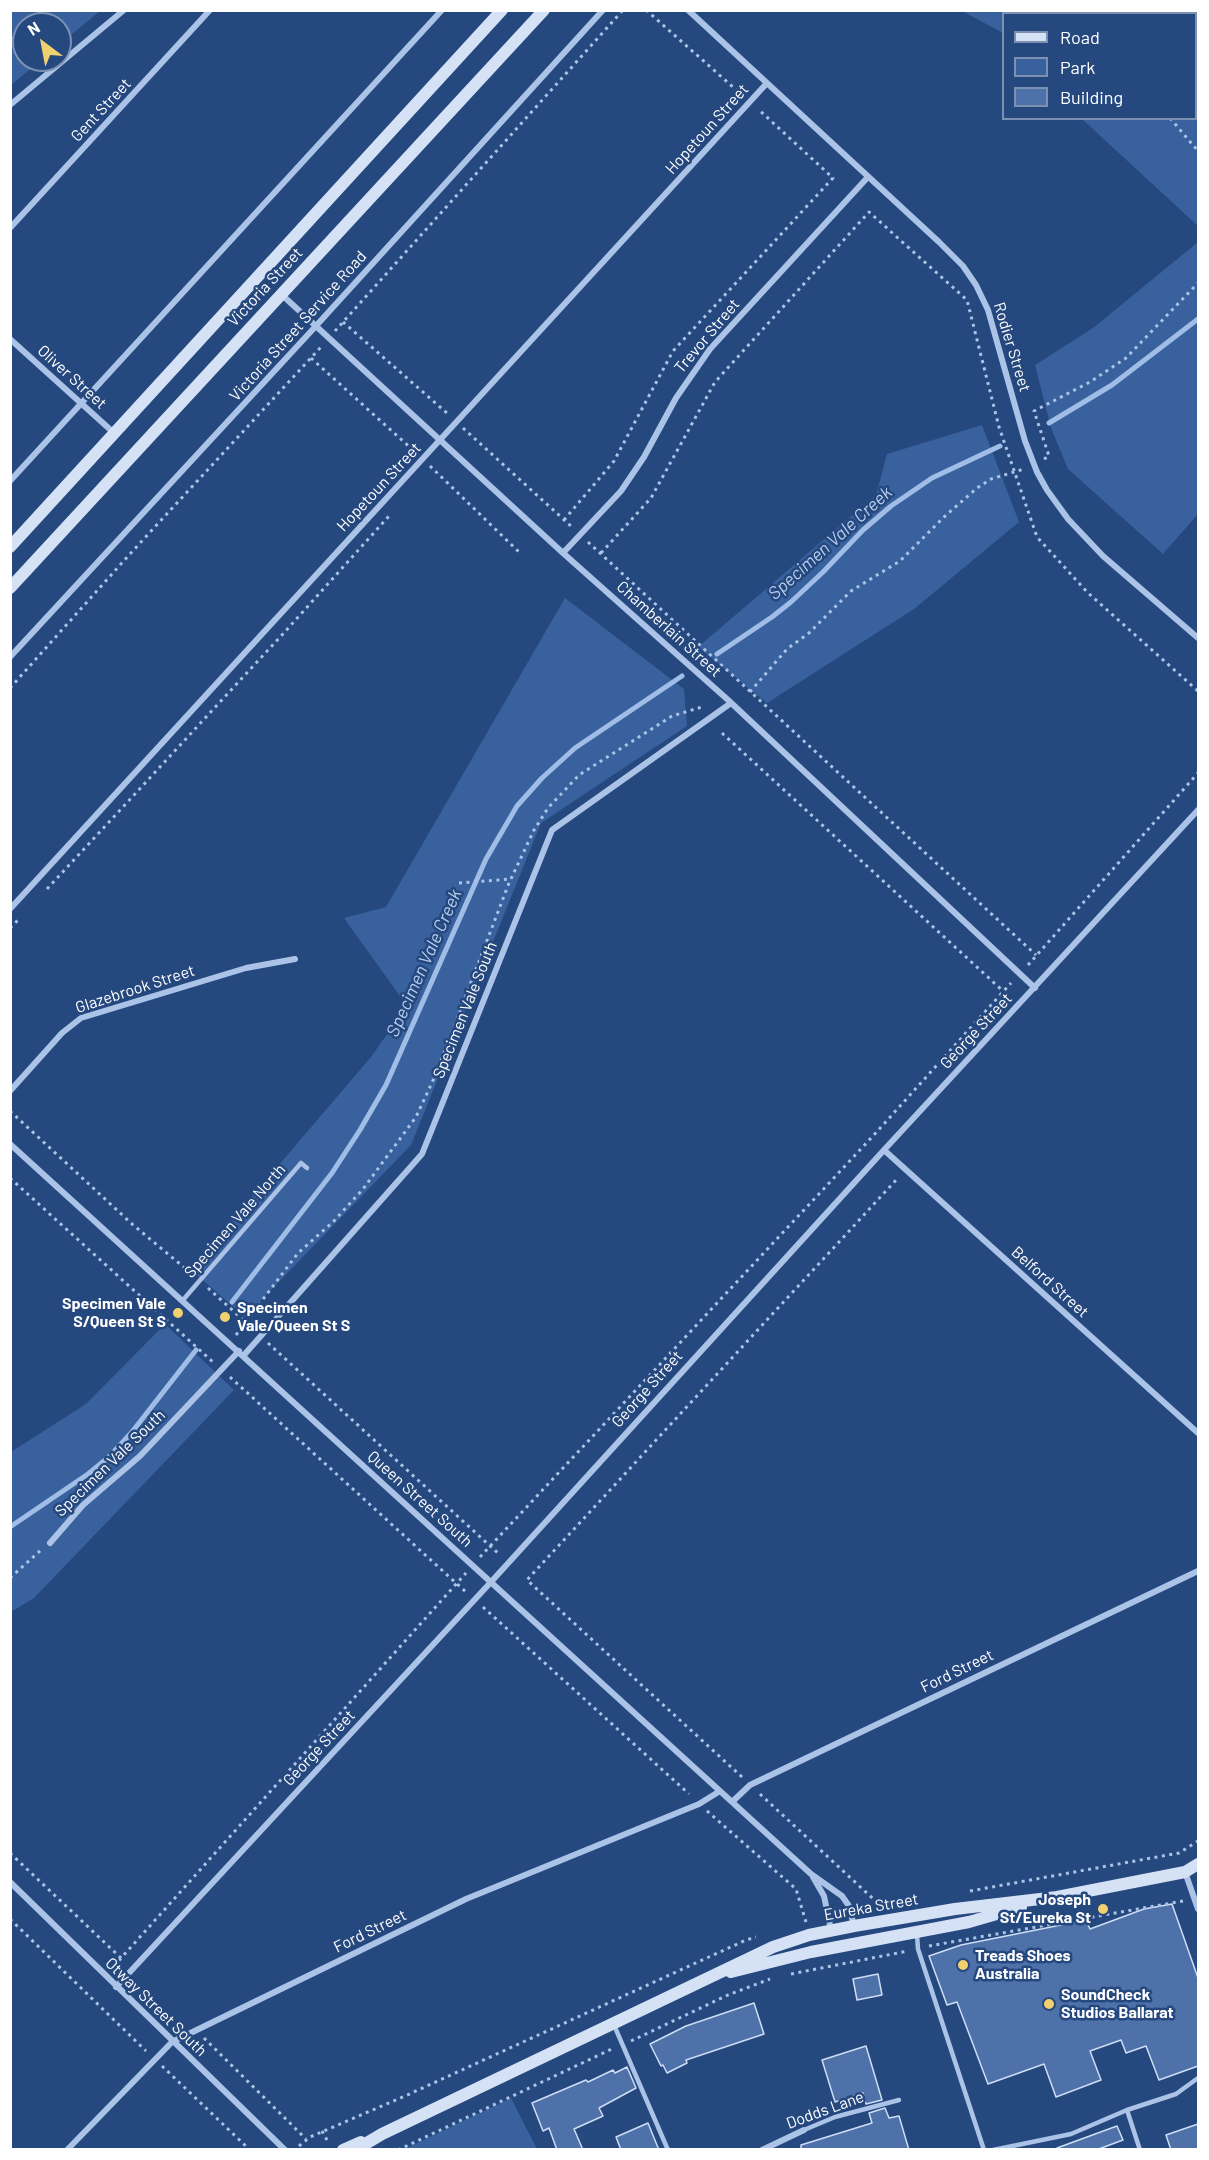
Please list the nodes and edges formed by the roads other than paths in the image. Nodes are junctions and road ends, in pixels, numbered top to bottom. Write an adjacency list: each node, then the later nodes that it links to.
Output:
1 (124, 10): 9 (street)
2 (210, 10): 11 (street, Gent Street)
3 (442, 10): 15 (street)
4 (502, 10): 16 (main road, Victoria Street)
5 (544, 10): 12 (main road, Victoria Street)
6 (603, 10): 13 (street, Victoria Street Service Road)
7 (688, 10): 8 (street, Rodier Street)
8 (767, 83): 10 (street, Rodier Street); 17 (street, Hopetoun Street)
9 (10, 105)
10 (868, 177): 20 (street, Trevor Street); 22 (street, Rodier Street)
11 (10, 228)
12 (280, 294): 13 (street, Chamberlain Street); 21 (main road, Victoria Street)
13 (315, 327): 17 (street, Chamberlain Street); 23 (street, Victoria Street Service Road)
14 (10, 339): 15 (street, Oliver Street)
15 (82, 405): 16 (street, Oliver Street); 18 (street)
16 (115, 434): 19 (main road, Victoria Street)
17 (440, 441): 20 (street, Chamberlain Street); 26 (street, Hopetoun Street)
18 (10, 481)
19 (10, 547)
20 (563, 553): 24 (street, Chamberlain Street)
21 (10, 588)
22 (1198, 638)
23 (10, 657)
24 (731, 703): 28 (street, Chamberlain Street); 34 (street, Specimen Vale South)
25 (1198, 810): 28 (street, George Street)
26 (10, 909)
27 (295, 959): 29 (street, Glazebrook Street)
28 (1035, 988): 31 (street, George Street)
29 (10, 1091)
30 (11, 1145): 33 (street, Queen Street South)
31 (884, 1150): 35 (street, Belford Street); 38 (street, George Street)
32 (307, 1168): 33 (lane, Specimen Vale North)
33 (183, 1299): 34 (street, Queen Street South)
34 (241, 1353): 36 (street, Specimen Vale South); 38 (street, Queen Street South)
35 (1198, 1433)
36 (50, 1543)
37 (1198, 1571): 40 (street, Ford Street)
38 (491, 1582): 39 (street, Queen Street South); 52 (street, George Street)
39 (720, 1791): 40 (street, Queen Street South); 54 (street, Ford Street)
40 (732, 1802): 43 (street, Queen Street South)
41 (1198, 1864): 42 (main road, Eureka Street)
42 (1185, 1872): 45 (main road, Eureka Street); 46 (street)
43 (811, 1874): 47 (street, Queen Street South); 48 (street, Queen Street South)
44 (10, 1882): 52 (street, Otway Street South)
45 (1057, 1897): 47 (main road, Eureka Street); 49 (main road, Eureka Street)
46 (1198, 1909)
47 (854, 1926): 48 (main road, Eureka Street); 50 (main road)
48 (831, 1930): 50 (main road); 51 (main road, Eureka Street)
49 (916, 1932): 50 (main road, Eureka Street); 66 (lane)
50 (857, 1943): 51 (main road, Eureka Street)
51 (701, 1982): 53 (main road, Eureka Street)
52 (116, 1987): 54 (street, Otway Street South)
53 (614, 2023): 59 (main road, Eureka Street); 64 (lane)
54 (172, 2042): 60 (street, Ford Street); 61 (street, Otway Street South)
55 (1198, 2078): 57 (lane)
56 (899, 2100): 58 (lane, Dodds Lane)
57 (1127, 2110): 67 (lane); 68 (lane)
58 (804, 2130): 65 (street, Dodds Lane)
59 (382, 2134): 62 (main road, Eureka Street); 63 (main road, Eureka Street)
60 (68, 2150)
61 (285, 2150)
62 (342, 2150)
63 (355, 2150)
64 (668, 2150)
65 (762, 2150)
66 (984, 2150)
67 (993, 2150)
68 (1140, 2150)

